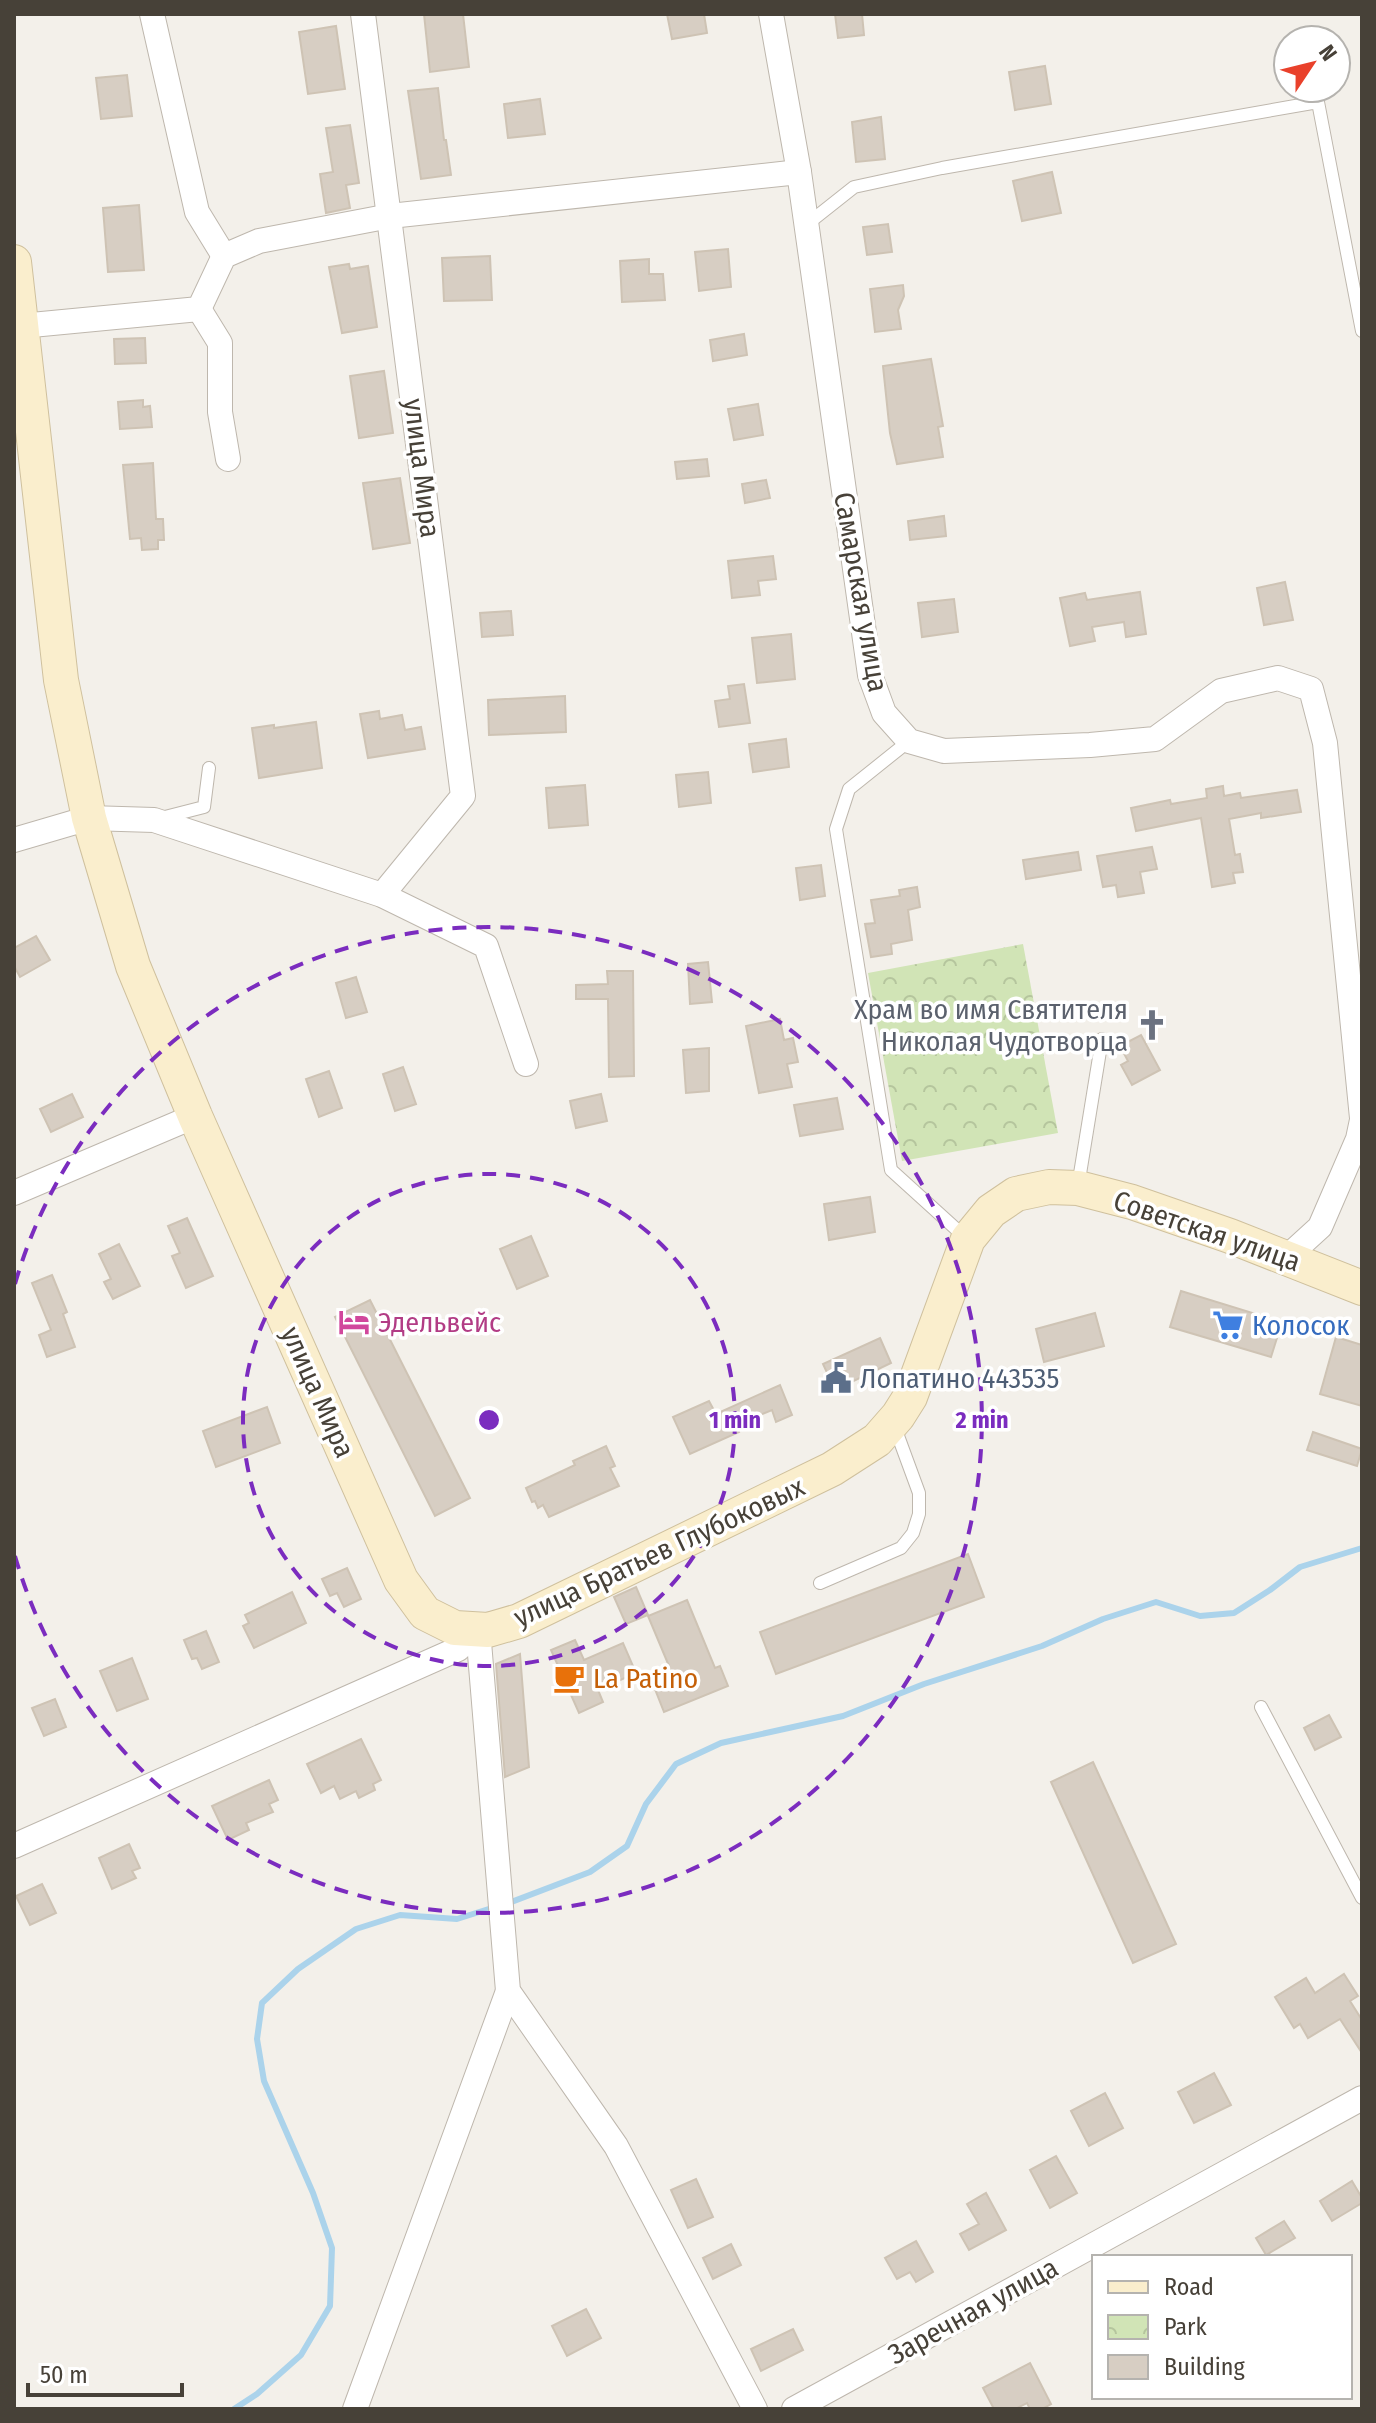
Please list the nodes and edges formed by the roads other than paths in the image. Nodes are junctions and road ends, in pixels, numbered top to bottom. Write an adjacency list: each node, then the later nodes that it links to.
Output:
1 (152, 14): 7 (street)
2 (363, 14): 5 (street, улица Мира)
3 (771, 14): 4 (street, Самарская улица)
4 (799, 172): 5 (street); 6 (street, Самарская улица)
5 (390, 216): 7 (street); 18 (street, улица Мира)
6 (806, 225): 11 (lane); 13 (street, Самарская улица)
7 (224, 256): 9 (street)
8 (14, 262): 10 (street, улица Мира)
9 (199, 309): 10 (street); 12 (street)
10 (21, 326): 15 (street, улица Мира)
11 (1362, 331)
12 (228, 459)
13 (909, 741): 22 (street); 25 (lane)
14 (209, 768): 16 (lane)
15 (89, 818): 16 (street); 17 (street); 21 (street, улица Мира)
16 (154, 820): 18 (street)
17 (14, 840)
18 (382, 895): 20 (street)
19 (1102, 1039): 23 (lane)
20 (526, 1064)
21 (195, 1116): 24 (street); 30 (street, улица Мира)
22 (1362, 1119): 26 (street)
23 (1064, 1187): 25 (street, улица Братьев Глубоковых); 26 (street, Советская улица)
24 (14, 1193)
25 (968, 1239): 28 (street, улица Братьев Глубоковых)
26 (1286, 1258): 27 (street, Советская улица)
27 (1362, 1288)
28 (892, 1422): 29 (lane); 30 (street, улица Братьев Глубоковых)
29 (820, 1583)
30 (478, 1630): 32 (street, улица Братьев Глубоковых); 34 (street)
31 (1261, 1707): 33 (lane)
32 (14, 1846)
33 (1362, 1898)
34 (508, 1991): 36 (street); 37 (street)
35 (1362, 2098): 38 (street, Заречная улица)
36 (355, 2409)
37 (755, 2409)
38 (794, 2409)

